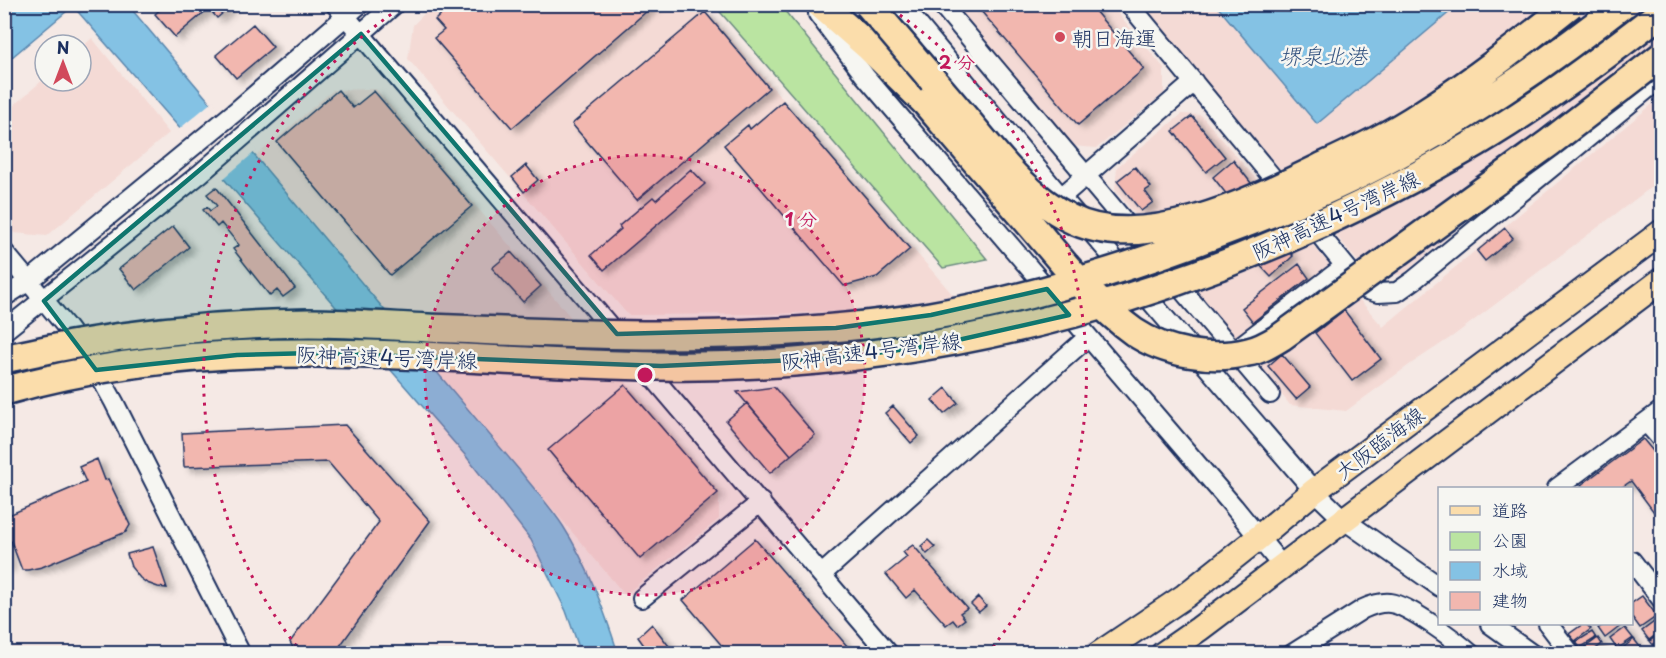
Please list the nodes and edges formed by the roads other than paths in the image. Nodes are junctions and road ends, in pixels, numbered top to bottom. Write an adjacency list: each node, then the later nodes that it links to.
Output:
1 (360, 4): 11 (street)
2 (395, 4): 13 (street)
3 (811, 4): 27 (street)
4 (820, 4): 14 (highway, bridge)
5 (868, 4): 9 (highway, bridge)
6 (901, 4): 18 (street)
7 (941, 4): 17 (street)
8 (1129, 4): 16 (street)
9 (1571, 4)
10 (1623, 4): 29 (highway, 阪神高速4号湾岸線, bridge)
11 (340, 11): 13 (street); 23 (street)
12 (1662, 12): 31 (highway, 阪神高速4号湾岸線, bridge)
13 (360, 34): 25 (street); 38 (street)
14 (1662, 56)
15 (1662, 76): 21 (street)
16 (1194, 82): 17 (street); 21 (street)
17 (1086, 175): 18 (street); 28 (street)
18 (1061, 197): 30 (street)
19 (1662, 231): 37 (main road, 大阪臨海線)
20 (4, 252): 23 (street)
21 (1345, 266): 28 (street)
22 (1662, 280): 39 (main road, 大阪臨海線)
23 (29, 281): 24 (street); 25 (street)
24 (4, 297)
25 (44, 301): 26 (street); 49 (street)
26 (4, 332)
27 (1088, 336): 40 (street); 43 (street)
28 (1234, 351): 30 (street); 32 (street)
29 (4, 359)
30 (1209, 370): 37 (street)
31 (4, 391)
32 (1270, 394)
33 (1662, 410): 34 (street)
34 (1646, 422): 35 (street); 36 (street)
35 (1662, 440)
36 (1568, 485)
37 (1314, 490): 39 (street); 40 (main road, 大阪臨海線)
38 (761, 502): 43 (street); 45 (street)
39 (1344, 520): 42 (main road, 大阪臨海線); 44 (street)
40 (1258, 538): 42 (street); 51 (main road, 大阪臨海線)
41 (1633, 562): 46 (street)
42 (1282, 566): 52 (main road, 大阪臨海線)
43 (822, 574): 50 (street)
44 (1438, 587)
45 (642, 598)
46 (1662, 600)
47 (1491, 625): 55 (street)
48 (1549, 625): 56 (street)
49 (241, 654)
50 (889, 654)
51 (1099, 654)
52 (1163, 654)
53 (1292, 654): 54 (street)
54 (1471, 654)
55 (1532, 654)
56 (1571, 654)

